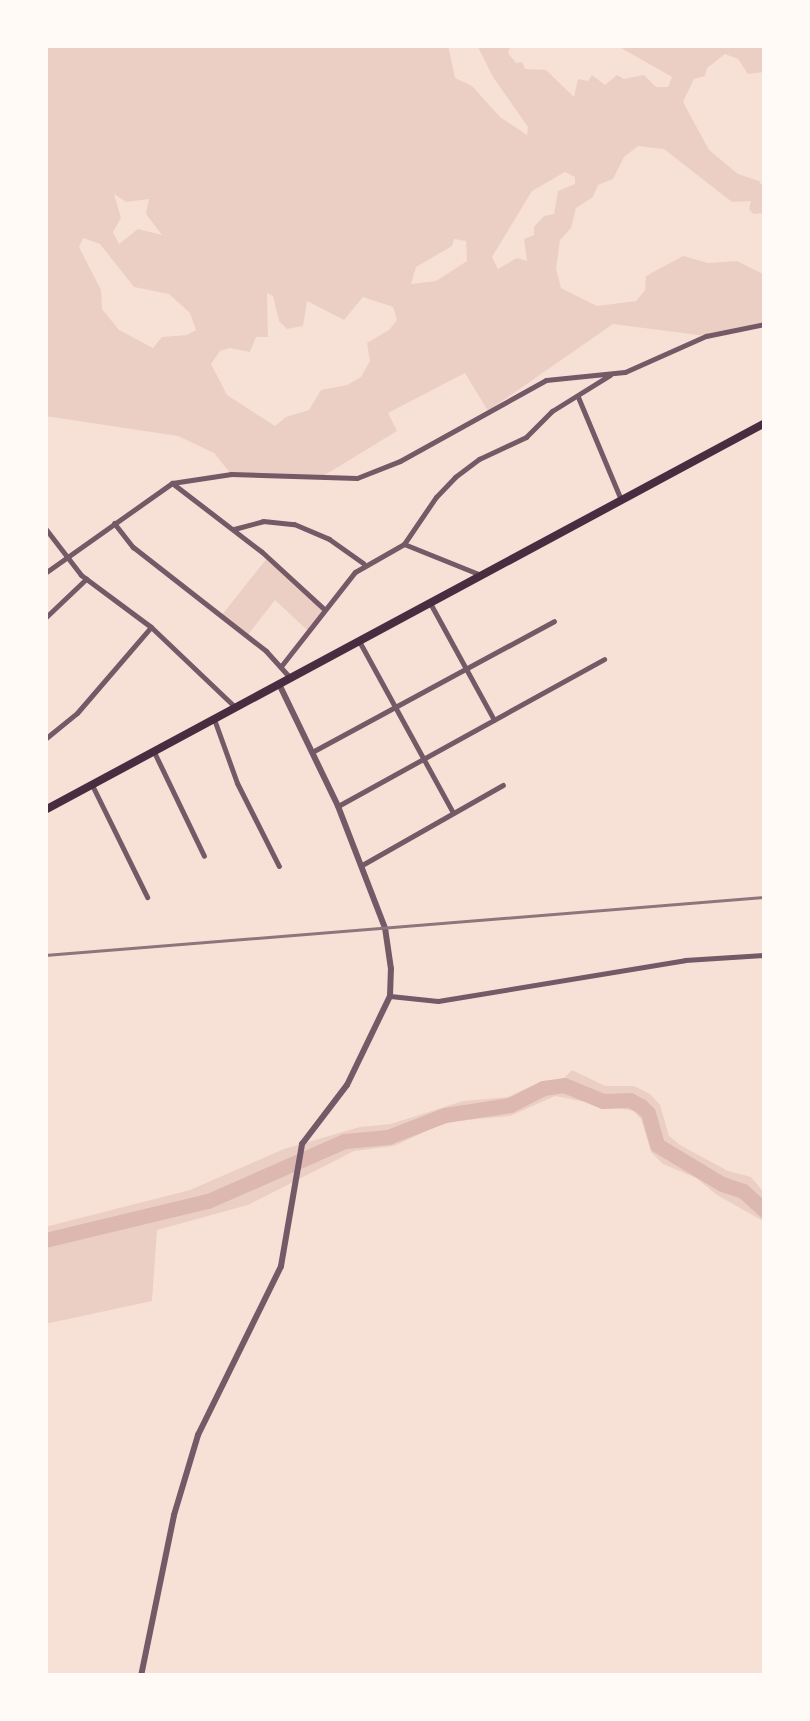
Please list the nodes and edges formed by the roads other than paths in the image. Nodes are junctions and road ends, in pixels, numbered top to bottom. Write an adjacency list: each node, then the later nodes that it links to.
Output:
1 (765, 324): 2 (street)
2 (612, 374): 3 (street); 5 (street)
3 (578, 397): 6 (street); 10 (street)
4 (765, 423): 6 (main road)
5 (172, 483): 7 (street); 9 (street)
6 (621, 500): 14 (main road)
7 (114, 523): 11 (street); 23 (street)
8 (45, 528): 11 (street)
9 (234, 530): 12 (street); 17 (street)
10 (404, 544): 12 (street); 14 (street)
11 (68, 557): 13 (street); 15 (street)
12 (364, 564): 17 (street)
13 (45, 573)
14 (481, 575): 16 (main road)
15 (86, 579): 18 (street); 20 (street)
16 (430, 603): 21 (main road); 24 (street)
17 (324, 610): 23 (street)
18 (45, 618)
19 (554, 621): 24 (street)
20 (150, 628): 28 (street); 31 (street)
21 (359, 641): 25 (main road); 27 (street)
22 (604, 660): 30 (street)
23 (282, 665): 25 (street)
24 (466, 668): 27 (street); 30 (street)
25 (290, 678): 26 (main road)
26 (279, 684): 28 (main road); 33 (street)
27 (394, 706): 33 (street); 34 (street)
28 (236, 708): 29 (main road)
29 (214, 719): 32 (main road); 42 (street)
30 (494, 720): 34 (street)
31 (45, 739)
32 (154, 752): 35 (main road); 40 (street)
33 (312, 752): 37 (street)
34 (424, 759): 37 (street); 39 (street)
35 (92, 785): 38 (main road); 43 (street)
36 (504, 785): 39 (street)
37 (338, 806): 41 (street)
38 (45, 810)
39 (453, 813): 41 (street)
40 (204, 856)
41 (362, 865): 45 (street)
42 (279, 866)
43 (147, 897)
44 (765, 955): 45 (street)
45 (390, 996): 46 (street)
46 (140, 1676)

